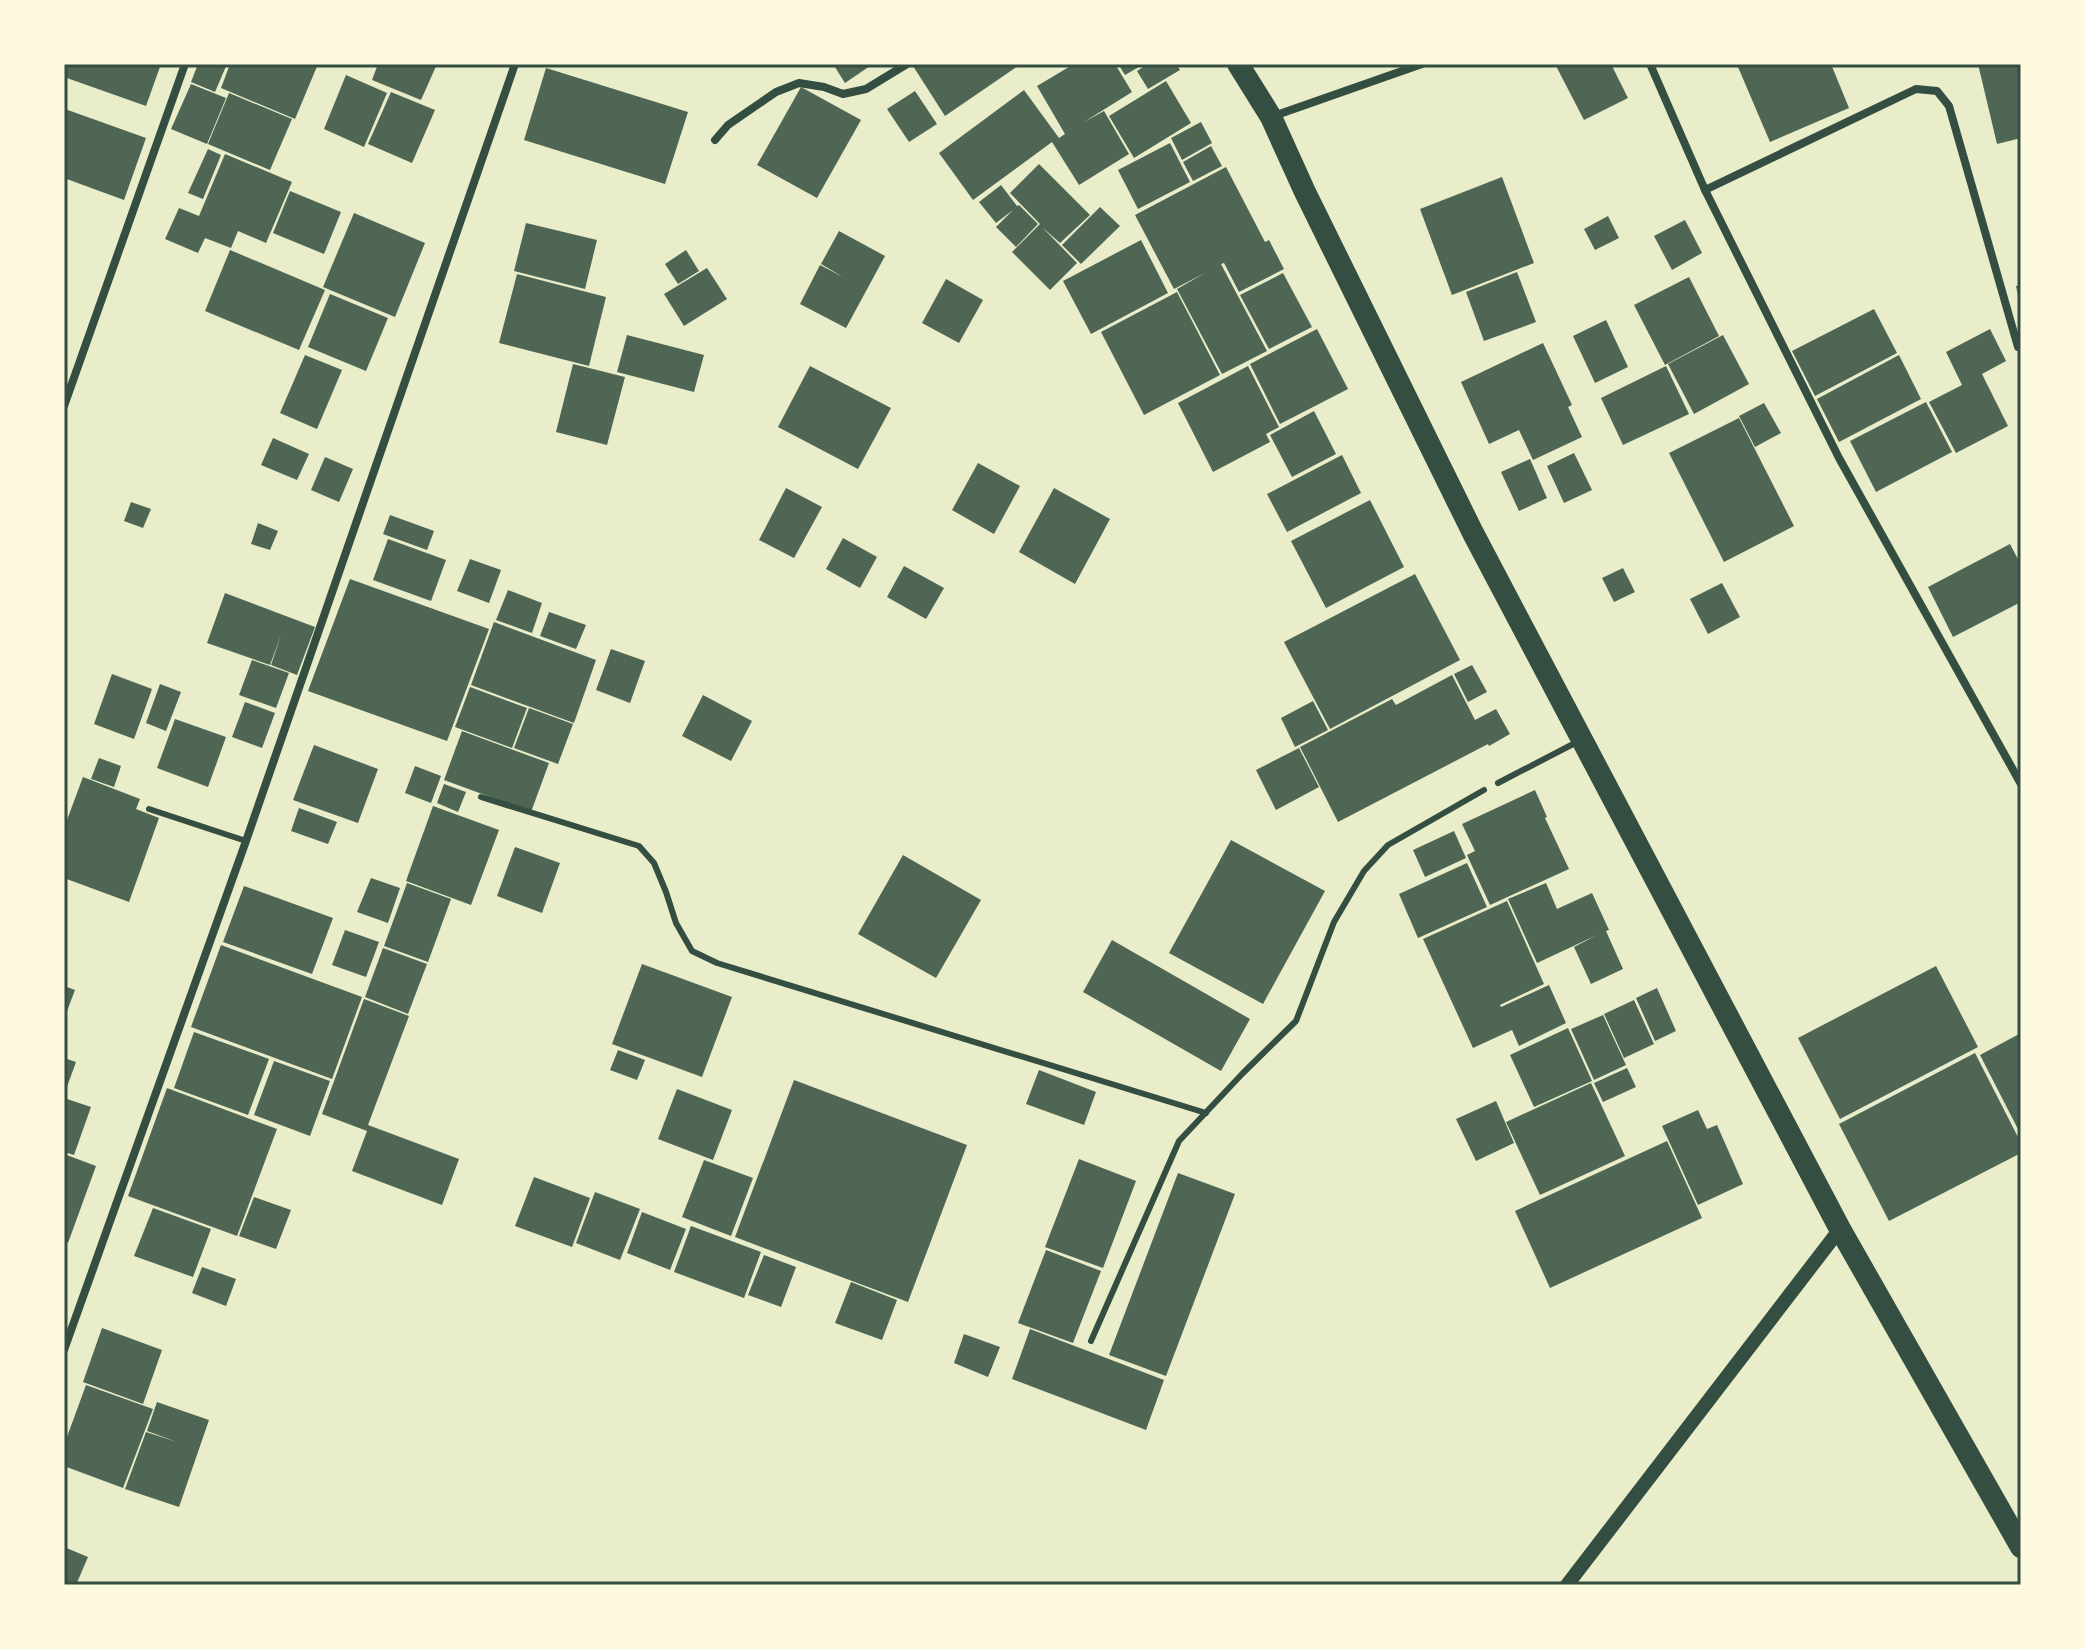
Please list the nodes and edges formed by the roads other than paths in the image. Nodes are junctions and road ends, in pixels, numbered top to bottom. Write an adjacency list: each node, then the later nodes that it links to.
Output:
1 (185, 64): 11 (street)
2 (515, 64): 18 (street)
3 (907, 64): 8 (street)
4 (1238, 64): 7 (highway)
5 (1422, 64): 7 (street)
6 (1650, 64): 9 (street)
7 (1271, 117): 12 (highway)
8 (715, 140)
9 (1705, 190): 10 (street); 14 (street)
10 (2018, 347)
11 (64, 406)
12 (1582, 740): 13 (lane); 20 (highway)
13 (1498, 783)
14 (2021, 784)
15 (1484, 790): 19 (lane)
16 (481, 797): 19 (lane)
17 (149, 809): 18 (lane)
18 (246, 841): 22 (street)
19 (1206, 1113): 21 (lane)
20 (1840, 1229): 23 (highway); 24 (street)
21 (1091, 1341)
22 (64, 1350)
23 (2021, 1547)
24 (1567, 1585)

